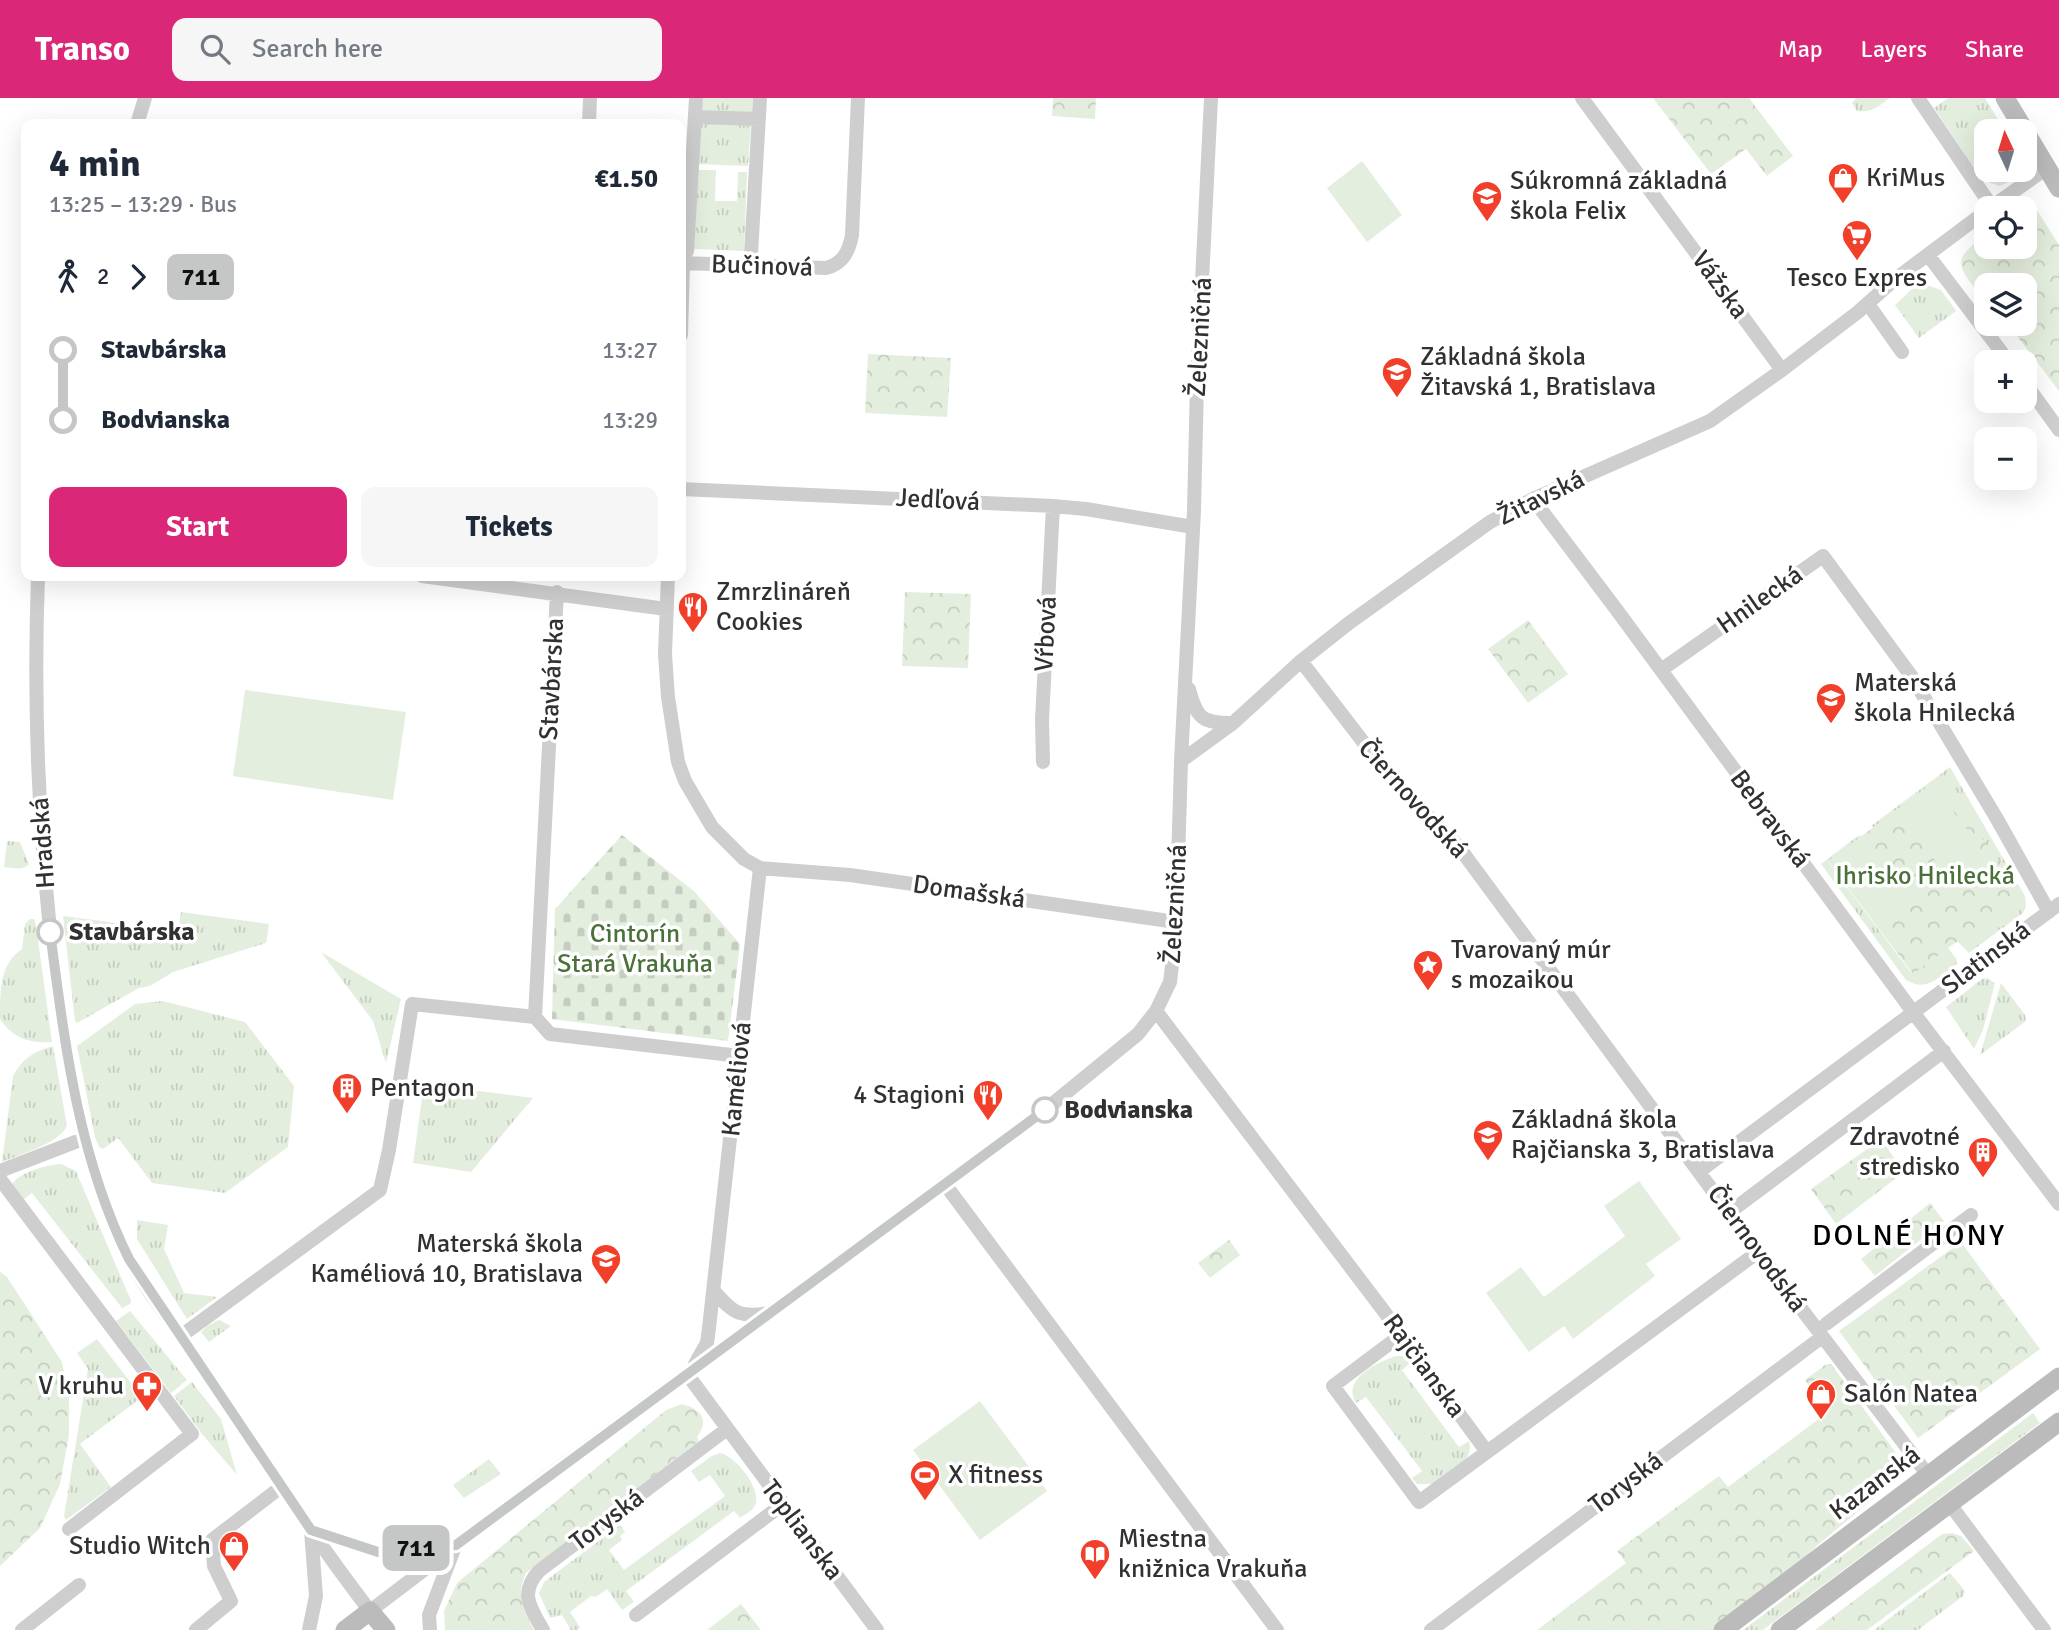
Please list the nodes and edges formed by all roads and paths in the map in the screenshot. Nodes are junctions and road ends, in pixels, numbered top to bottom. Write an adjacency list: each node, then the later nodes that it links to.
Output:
1 (145, 98): 11 (street)
2 (590, 98): 12 (street)
3 (696, 98): 10 (street)
4 (760, 98): 13 (street)
5 (858, 98): 22 (street, Bučinová)
6 (1211, 98): 32 (street, Železničná)
7 (1582, 98): 26 (street, Vážska)
8 (1918, 98): 16 (street)
9 (2005, 98): 14 (main road)
10 (695, 117): 13 (street); 19 (street)
11 (139, 119)
12 (589, 119)
13 (759, 120): 20 (street)
14 (2047, 168): 15 (main road); 17 (street, Žitavská)
15 (2059, 188)
16 (1982, 196)
17 (2008, 196)
18 (1974, 221): 21 (street, Žitavská)
19 (686, 233)
20 (751, 254)
21 (1928, 255): 23 (street, Žitavská); 24 (street)
22 (686, 259)
23 (1868, 304): 25 (street); 26 (street, Žitavská)
24 (2000, 350)
25 (1902, 352)
26 (1782, 370): 30 (street, Žitavská)
27 (2037, 400): 28 (street)
28 (2059, 430)
29 (686, 489): 31 (street, Jedľová)
30 (1533, 499): 38 (street, Žitavská); 39 (street, Bebravská)
31 (1053, 506): 32 (street, Jedľová); 43 (street, Vŕbová)
32 (1193, 527): 40 (street, Železničná)
33 (38, 581): 52 (street, Hradská)
34 (464, 581): 36 (street, Stavbárska)
35 (668, 581): 37 (street)
36 (557, 592): 37 (street, Stavbárska); 49 (street, Stavbárska)
37 (666, 609): 44 (street)
38 (1301, 661): 41 (street, Žitavská); 54 (street, Čiernovodská)
39 (1661, 670): 45 (street, Hnilecká); 48 (street, Bebravská)
40 (1185, 677): 41 (street); 42 (street, Železničná)
41 (1233, 723): 42 (street, Žitavská)
42 (1181, 761): 46 (street, Železničná)
43 (1043, 762)
44 (760, 867): 46 (street, Domašská); 51 (street, Kaméliová)
45 (2054, 908): 48 (street, Slatinská)
46 (1176, 922): 47 (street, Železničná)
47 (1156, 1011): 56 (street, Železničná); 64 (street, Rajčianska)
48 (1913, 1013): 50 (street, Bebravská); 54 (street, Slatinská)
49 (535, 1017): 51 (street); 65 (street)
50 (1944, 1051): 57 (street, Bebravská); 58 (street)
51 (740, 1056): 61 (street, Kaméliová)
52 (83, 1139): 53 (street); 65 (street, Hradská)
53 (0, 1171)
54 (1700, 1171): 58 (street, Čiernovodská)
55 (0, 1180): 75 (street)
56 (944, 1184): 62 (street, Železničná); 89 (street)
57 (2059, 1204)
58 (1730, 1212): 60 (street, Čiernovodská)
59 (1971, 1215): 63 (street, Toryská)
60 (1758, 1252): 63 (street, Čiernovodská); 70 (street)
61 (714, 1291): 62 (street); 66 (street, Kaméliová)
62 (771, 1313): 66 (street, Železničná)
63 (1824, 1330): 71 (street, Čiernovodská); 90 (street, Toryská)
64 (1401, 1335): 70 (street, Rajčianska); 70 (street)
65 (181, 1336): 72 (street, Hradská)
66 (690, 1372): 69 (street, Toplianska); 77 (street, Železničná)
67 (2059, 1377): 71 (main road, Kazanská)
68 (2059, 1422): 73 (main road)
69 (727, 1429): 74 (street, Toplianska); 88 (street, Toryská)
70 (1487, 1452)
71 (1927, 1475): 91 (main road, Kazanská)
72 (281, 1488): 76 (street, Hradská); 83 (street)
73 (1949, 1503): 92 (main road); 93 (street)
74 (783, 1504): 80 (street); 81 (street, Toplianska)
75 (69, 1529)
76 (311, 1530): 77 (street); 79 (street, Hradská); 84 (street)
77 (456, 1545): 79 (street, Železničná); 87 (street)
78 (79, 1586): 82 (street)
79 (370, 1611): 85 (main road); 86 (main road)
80 (636, 1615)
81 (876, 1628)
82 (22, 1630)
83 (196, 1630)
84 (309, 1630)
85 (345, 1630)
86 (386, 1630)
87 (430, 1630)
88 (543, 1630)
89 (1277, 1630)
90 (1431, 1630)
91 (1723, 1630)
92 (1780, 1630)
93 (2044, 1630)

